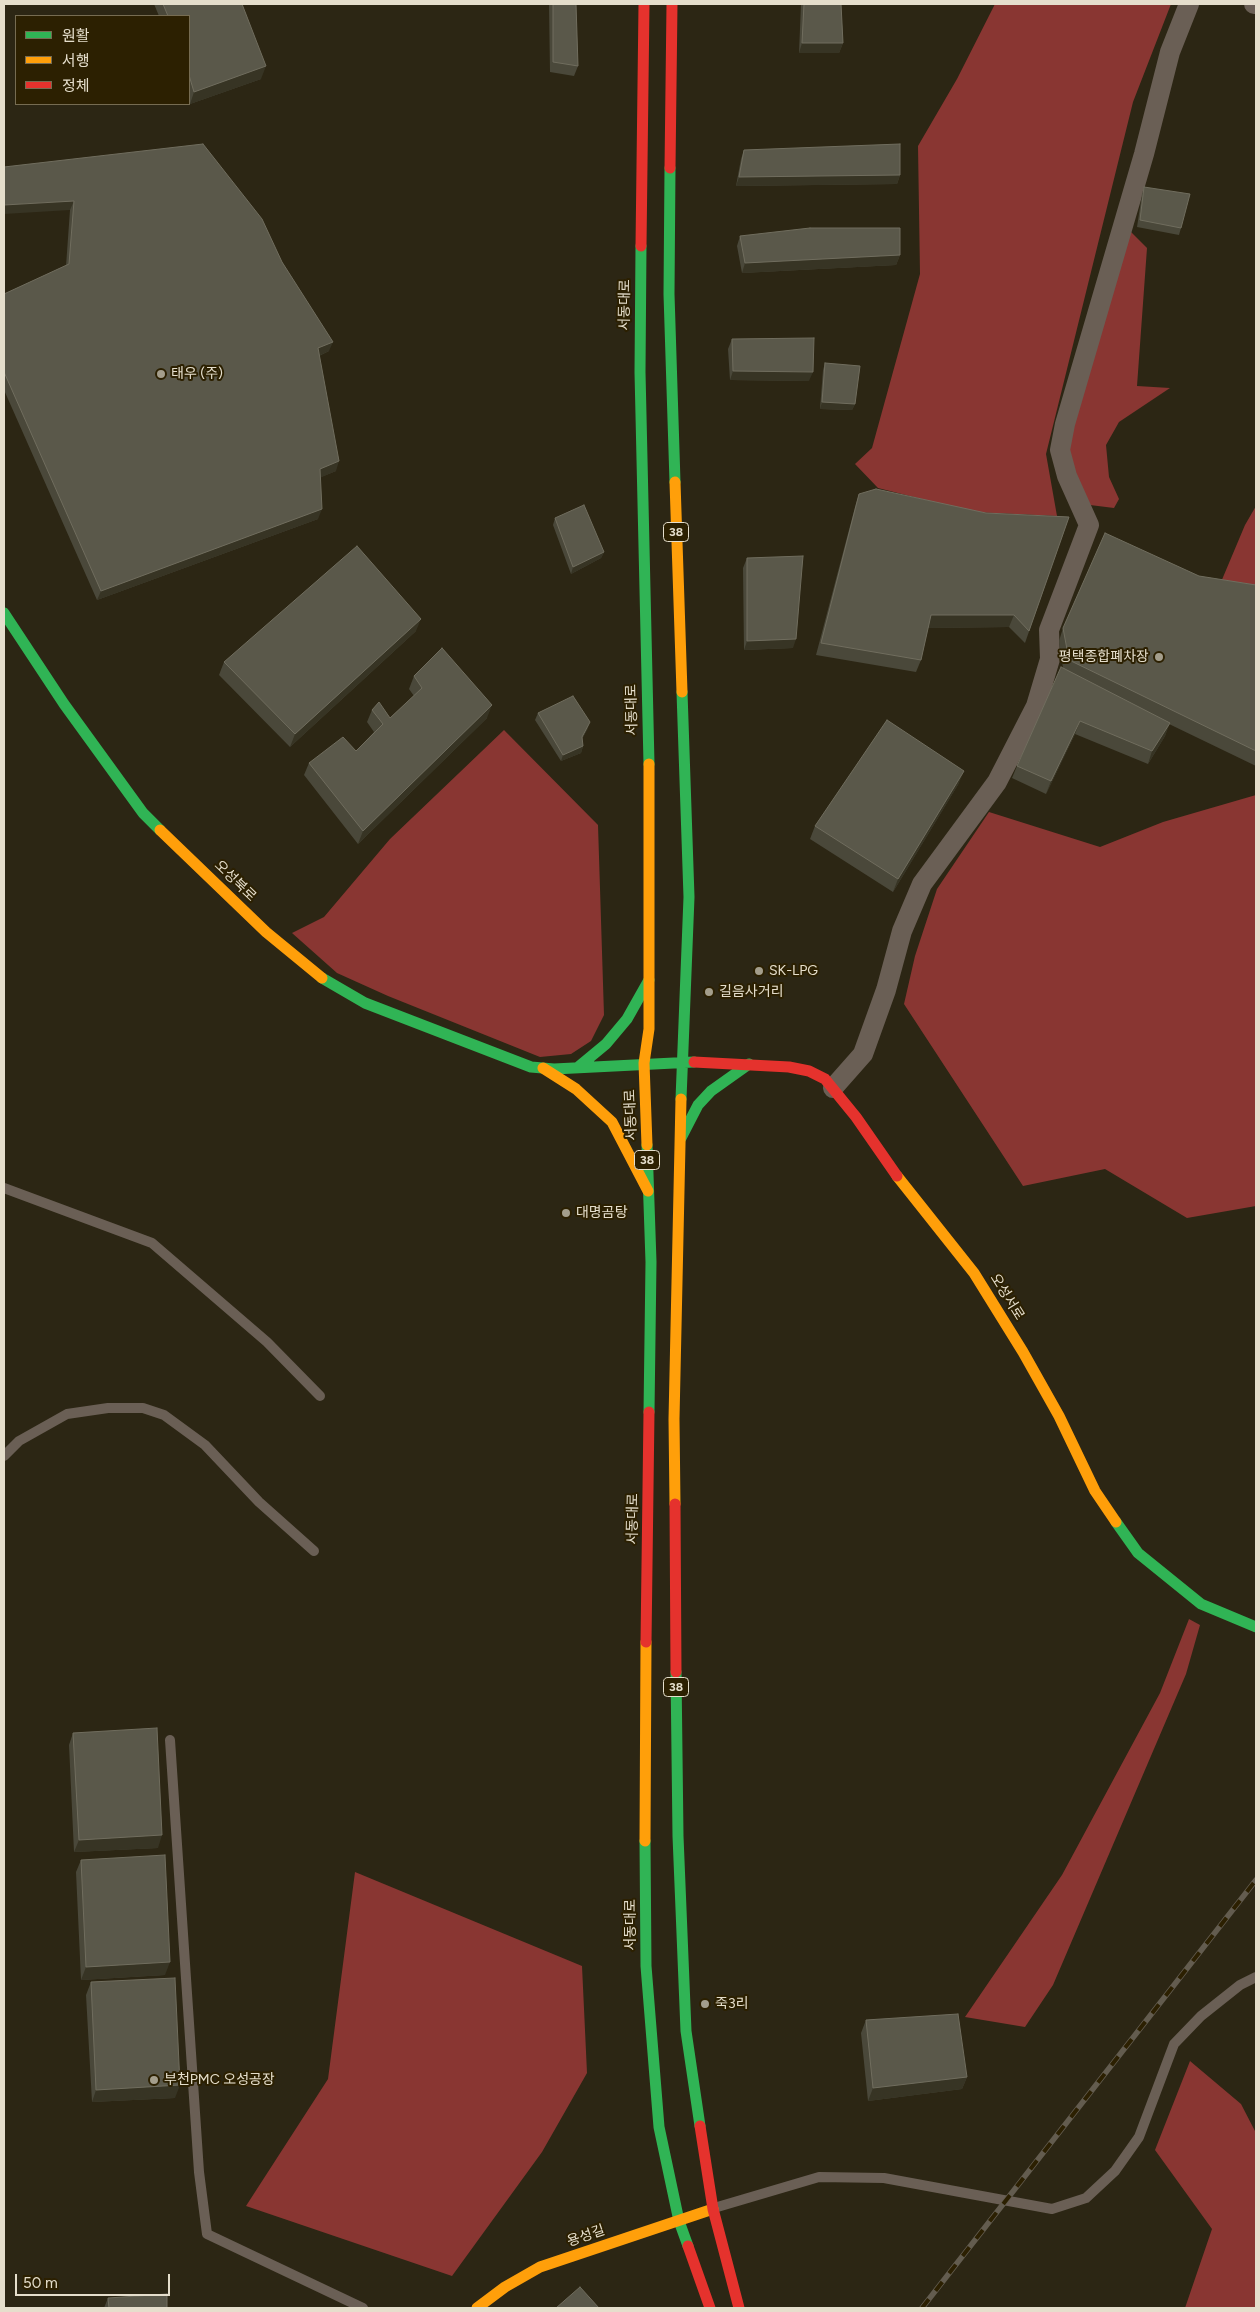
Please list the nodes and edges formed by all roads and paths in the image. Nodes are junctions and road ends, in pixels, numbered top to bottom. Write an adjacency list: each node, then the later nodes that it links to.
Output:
1 (644, 4): 5 (main road, 서동대로 / 38)
2 (672, 4): 6 (main road, 38)
3 (1188, 4): 11 (street)
4 (4, 613): 9 (main road, 오성북로)
5 (649, 980): 7 (main road, 서동대로 / 38); 10 (main road)
6 (682, 1061): 7 (main road, 오성서로); 8 (main road, 오성서로); 12 (main road, 38)
7 (644, 1063): 10 (main road, 오성서로); 14 (main road, 서동대로 / 38)
8 (749, 1064): 11 (main road, 오성서로); 12 (main road)
9 (537, 1067): 10 (main road, 오성서로); 14 (main road)
10 (577, 1068)
11 (833, 1088): 18 (main road, 오성서로)
12 (681, 1138): 21 (main road, 38)
13 (4, 1188): 15 (lane)
14 (648, 1191): 22 (main road, 서동대로 / 38)
15 (320, 1396)
16 (4, 1456): 17 (lane)
17 (314, 1551)
18 (1256, 1627)
19 (170, 1740): 23 (lane)
20 (1256, 1977): 21 (lane)
21 (713, 2209): 22 (main road, 용성길); 26 (main road, 38)
22 (680, 2221): 24 (main road, 용성길); 25 (main road, 서동대로 / 38)
23 (363, 2308)
24 (477, 2308)
25 (710, 2308)
26 (739, 2308)

